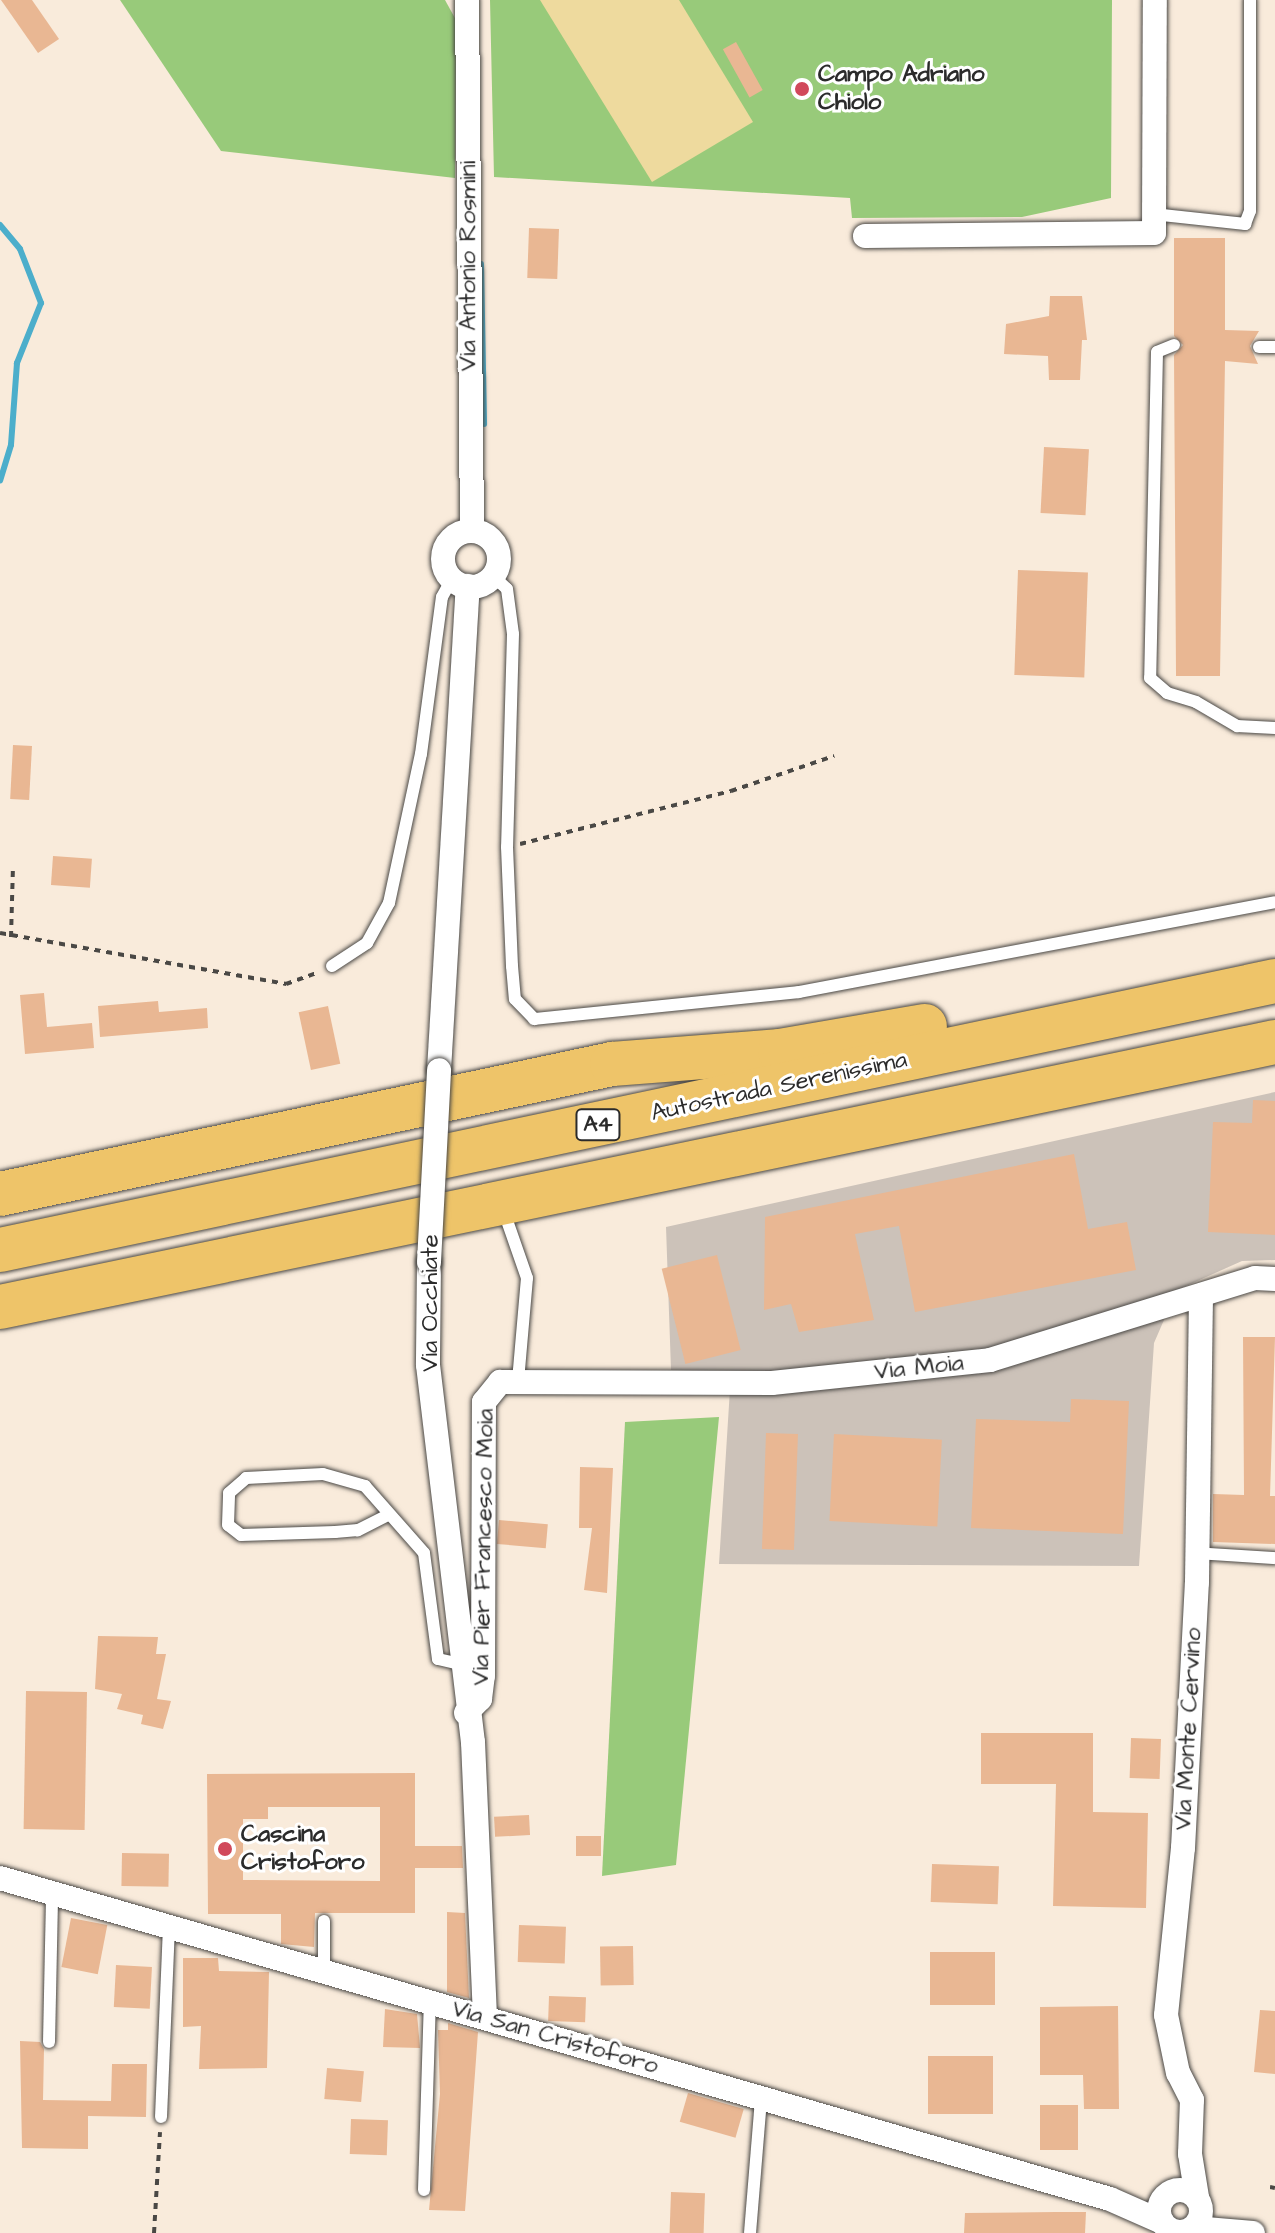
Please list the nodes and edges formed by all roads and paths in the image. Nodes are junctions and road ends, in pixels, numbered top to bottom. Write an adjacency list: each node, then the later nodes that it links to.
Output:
1 (467, 0): 9 (street, Via Antonio Rosmini)
2 (1155, 0): 4 (street)
3 (1250, 0): 4 (lane)
4 (1153, 214): 5 (street)
5 (865, 236)
6 (1174, 345): 12 (lane)
7 (1259, 347): 8 (lane)
8 (1275, 347)
9 (472, 531): 10 (street); 11 (street)
10 (493, 576): 11 (street); 14 (lane)
11 (460, 583): 19 (lane); 35 (street, Via Occhiate, bridge)
12 (1275, 728)
13 (834, 756): 14 (path)
14 (507, 847): 16 (lane)
15 (13, 867): 18 (path)
16 (1275, 902)
17 (0, 933): 18 (path)
18 (11, 937): 19 (path)
19 (332, 966)
20 (1275, 981): 21 (highway, Autostrada Serenissima / A4)
21 (1196, 998): 23 (highway); 25 (highway, Autostrada Serenissima / A4)
22 (1275, 1042): 24 (highway, A4)
23 (0, 1194)
24 (500, 1202): 28 (highway, A4); 29 (highway); 30 (lane)
25 (0, 1250)
26 (1275, 1279): 27 (street, Via Moia)
27 (1201, 1298): 31 (street, Via Moia); 33 (street, Via Monte Cervino)
28 (0, 1307)
29 (0, 1333)
30 (518, 1381): 31 (street, Via Pier Francesco Moia); 36 (street, Via Pier Francesco Moia)
31 (551, 1384)
32 (388, 1515): 32 (lane); 35 (lane)
33 (1195, 1553): 34 (lane); 47 (street, Via Monte Cervino)
34 (1275, 1558)
35 (459, 1664): 36 (street, Via Occhiate)
36 (466, 1713): 43 (street, Via Occhiate)
37 (0, 1878): 38 (street, Via San Cristoforo)
38 (52, 1893): 40 (street, Via San Cristoforo); 44 (lane)
39 (324, 1921): 41 (lane)
40 (169, 1926): 41 (street, Via San Cristoforo); 46 (lane)
41 (324, 1971): 42 (street, Via San Cristoforo)
42 (430, 2002): 43 (street, Via San Cristoforo); 48 (lane)
43 (485, 2018): 45 (street, Via San Cristoforo)
44 (49, 2042)
45 (761, 2099): 50 (street, Via San Cristoforo); 55 (lane)
46 (161, 2117): 54 (path)
47 (1190, 2154): 49 (street, Via Monte Cervino); 51 (street, Via Monte Cervino)
48 (424, 2190)
49 (1168, 2193): 50 (street, Via San Cristoforo); 51 (street); 52 (street)
50 (1110, 2199): 52 (street, Via San Cristoforo)
51 (1198, 2200): 52 (street); 53 (street, Via San Cristoforo)
52 (1176, 2229): 53 (street, Via San Cristoforo)
53 (1244, 2230)
54 (154, 2233)
55 (750, 2233)

